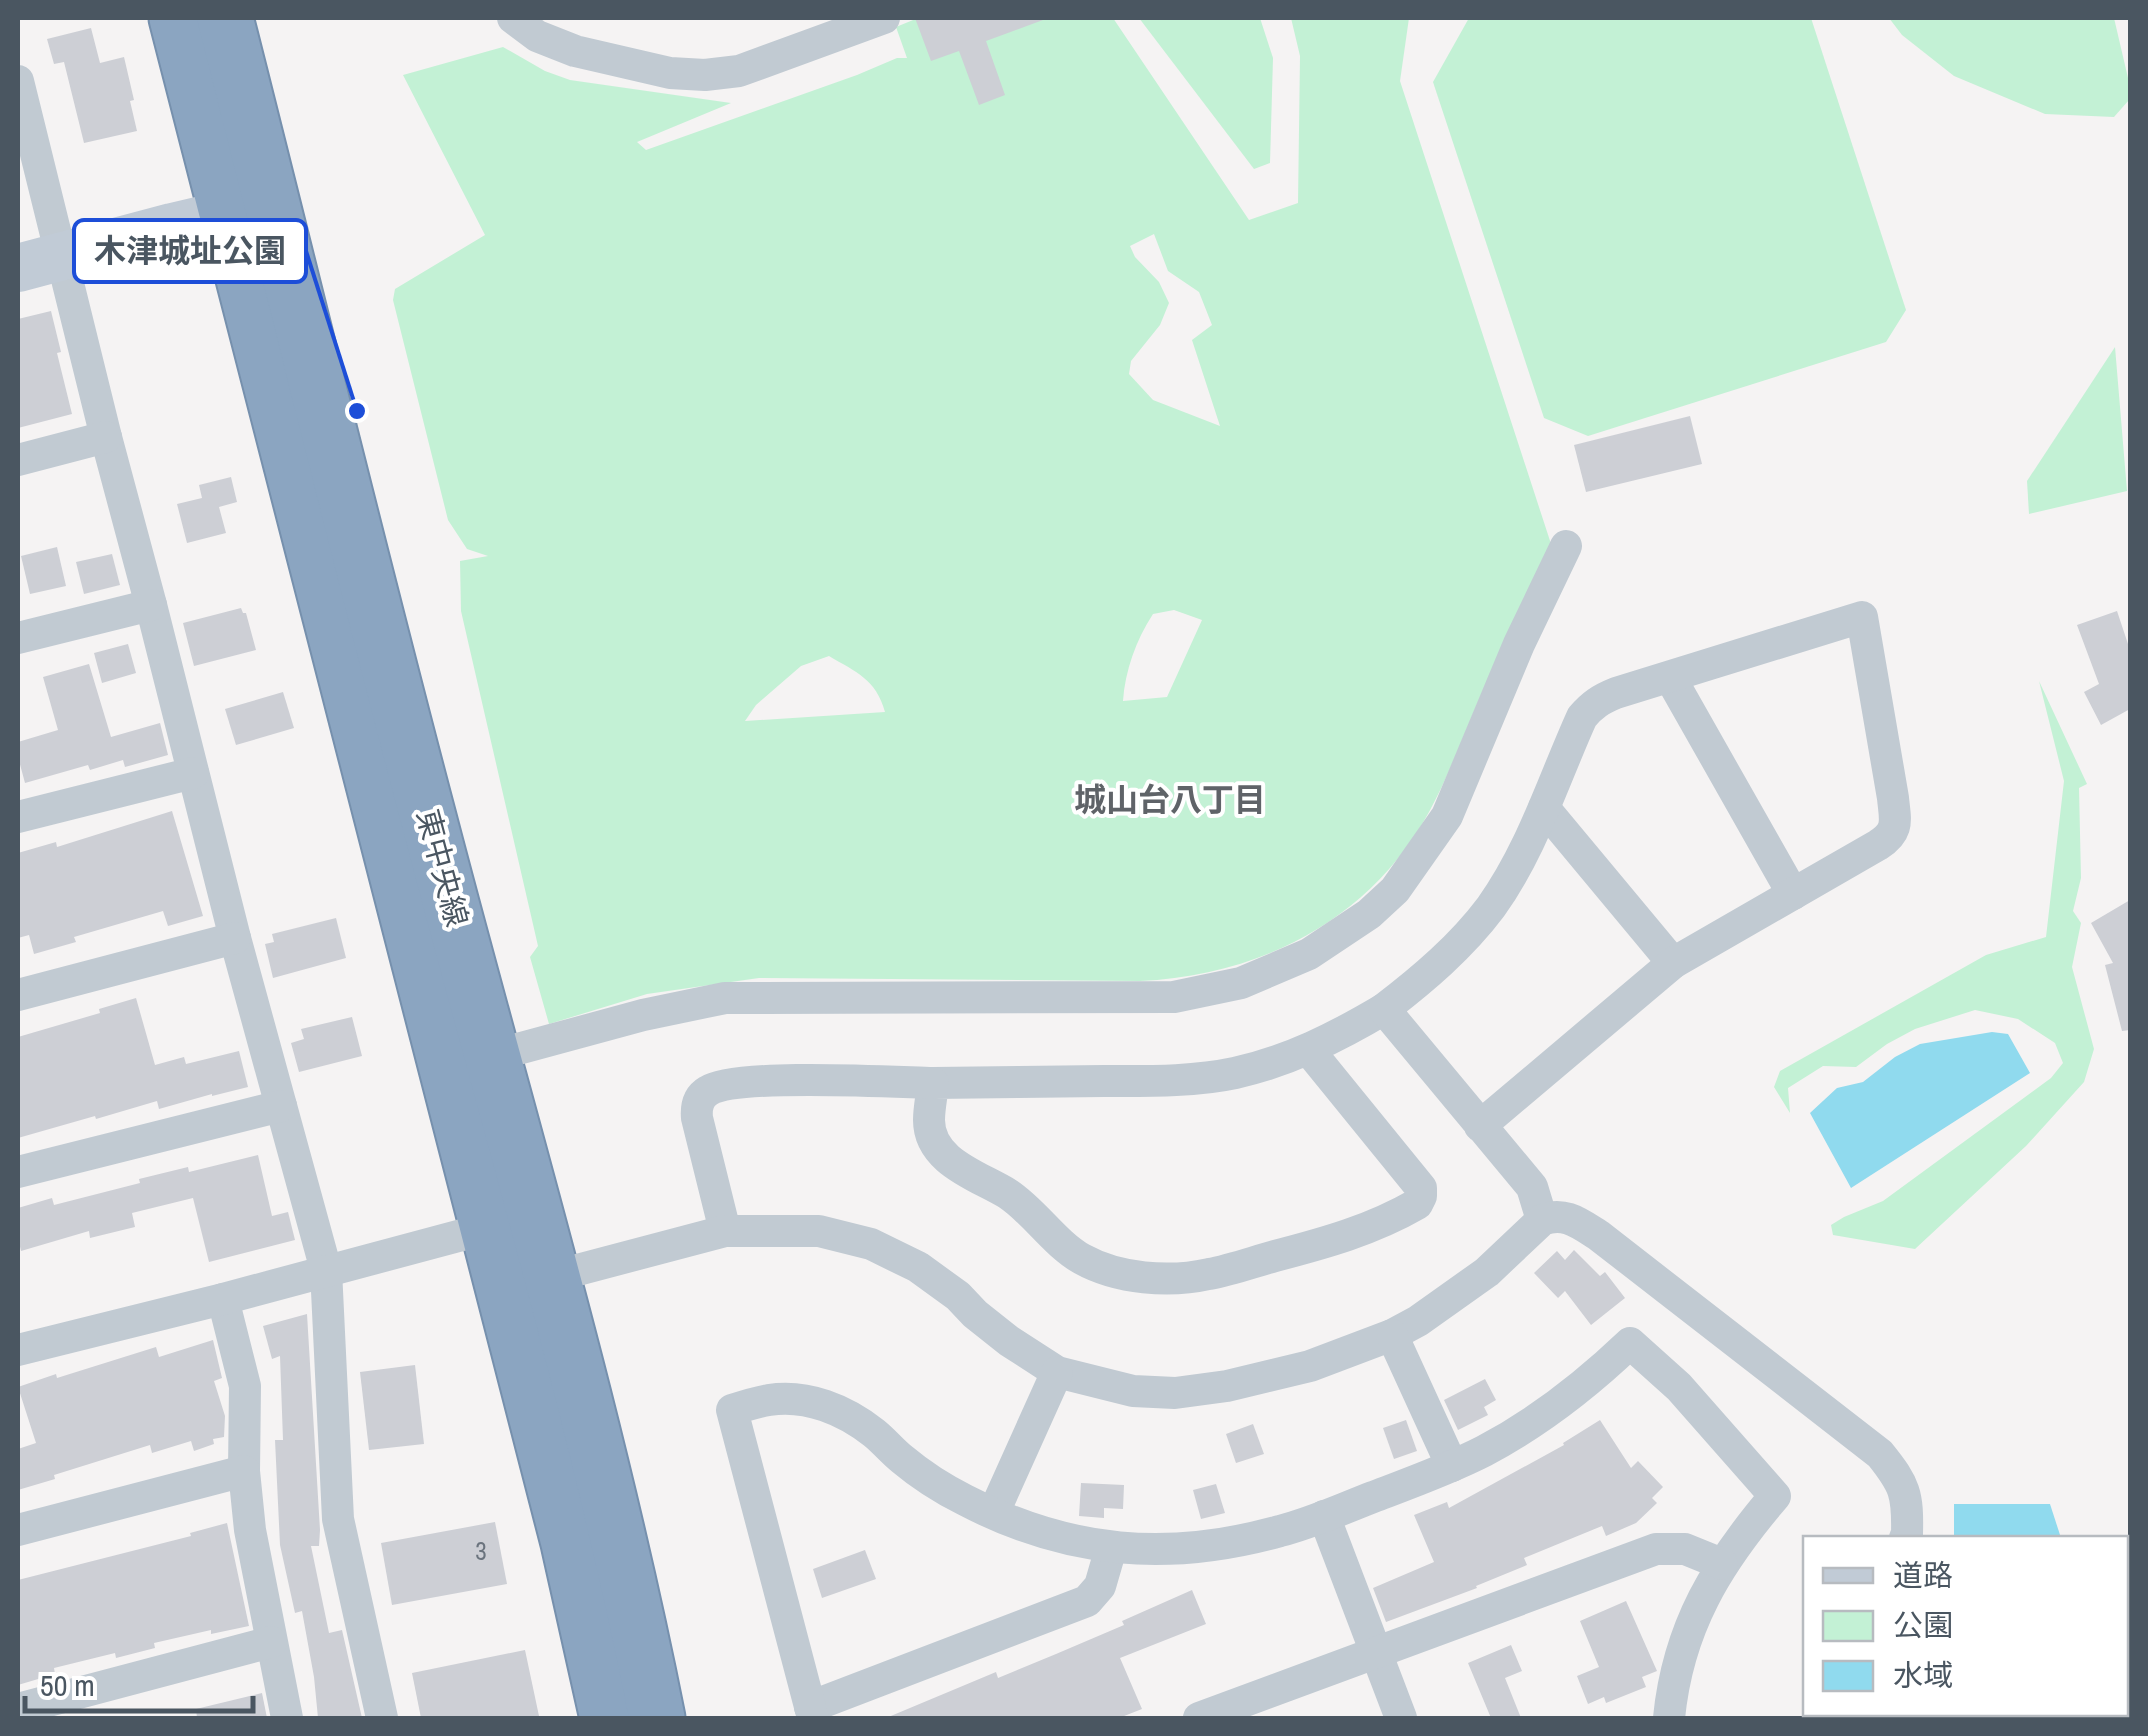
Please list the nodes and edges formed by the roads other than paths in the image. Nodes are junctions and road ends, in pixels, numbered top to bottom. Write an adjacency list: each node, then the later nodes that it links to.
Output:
1 (178, 18): 6 (highway, 東中央線)
2 (225, 18): 6 (highway, 東中央線)
3 (513, 18): 4 (street)
4 (884, 18)
5 (18, 81): 7 (street)
6 (250, 209): 7 (street); 23 (highway, 東中央線); 29 (highway, 東中央線)
7 (40, 262): 8 (street)
8 (106, 438): 9 (street); 11 (street)
9 (18, 460)
10 (1566, 546): 23 (street)
11 (152, 605): 12 (street); 14 (street)
12 (18, 638)
13 (1670, 678): 15 (street); 17 (street); 17 (street)
14 (193, 772): 16 (street); 18 (street)
15 (1544, 808): 19 (street); 21 (street)
16 (18, 817)
17 (1793, 894): 19 (street)
18 (234, 938): 20 (street); 25 (street)
19 (1674, 963): 26 (street)
20 (18, 995)
21 (1384, 1009): 22 (street); 26 (street)
22 (1308, 1049): 24 (street); 24 (street)
23 (492, 1056): 32 (highway, 東中央線)
24 (934, 1083): 30 (street)
25 (281, 1106): 27 (street); 31 (street)
26 (1480, 1126): 28 (street)
27 (18, 1172)
28 (1542, 1220): 34 (street); 42 (street)
29 (488, 1228): 31 (street); 51 (highway, 東中央線)
30 (726, 1231): 32 (street); 36 (street)
31 (326, 1270): 33 (street); 50 (street)
32 (551, 1278): 52 (highway, 東中央線)
33 (223, 1299): 35 (street); 38 (street)
34 (1392, 1335): 36 (street); 37 (street)
35 (18, 1350)
36 (1057, 1372): 39 (street)
37 (1452, 1466): 40 (street); 44 (street)
38 (244, 1471): 41 (street); 45 (street)
39 (994, 1512): 43 (street); 48 (street)
40 (1324, 1516): 43 (street); 46 (street)
41 (18, 1530)
42 (1906, 1536)
43 (1111, 1548): 48 (street)
44 (1722, 1564): 46 (street); 55 (street)
45 (271, 1642): 47 (street); 49 (street)
46 (1376, 1654): 53 (street); 54 (street)
47 (18, 1709)
48 (811, 1713)
49 (287, 1718)
50 (382, 1718)
51 (608, 1718)
52 (657, 1718)
53 (1199, 1718)
54 (1401, 1718)
55 (1668, 1718)

